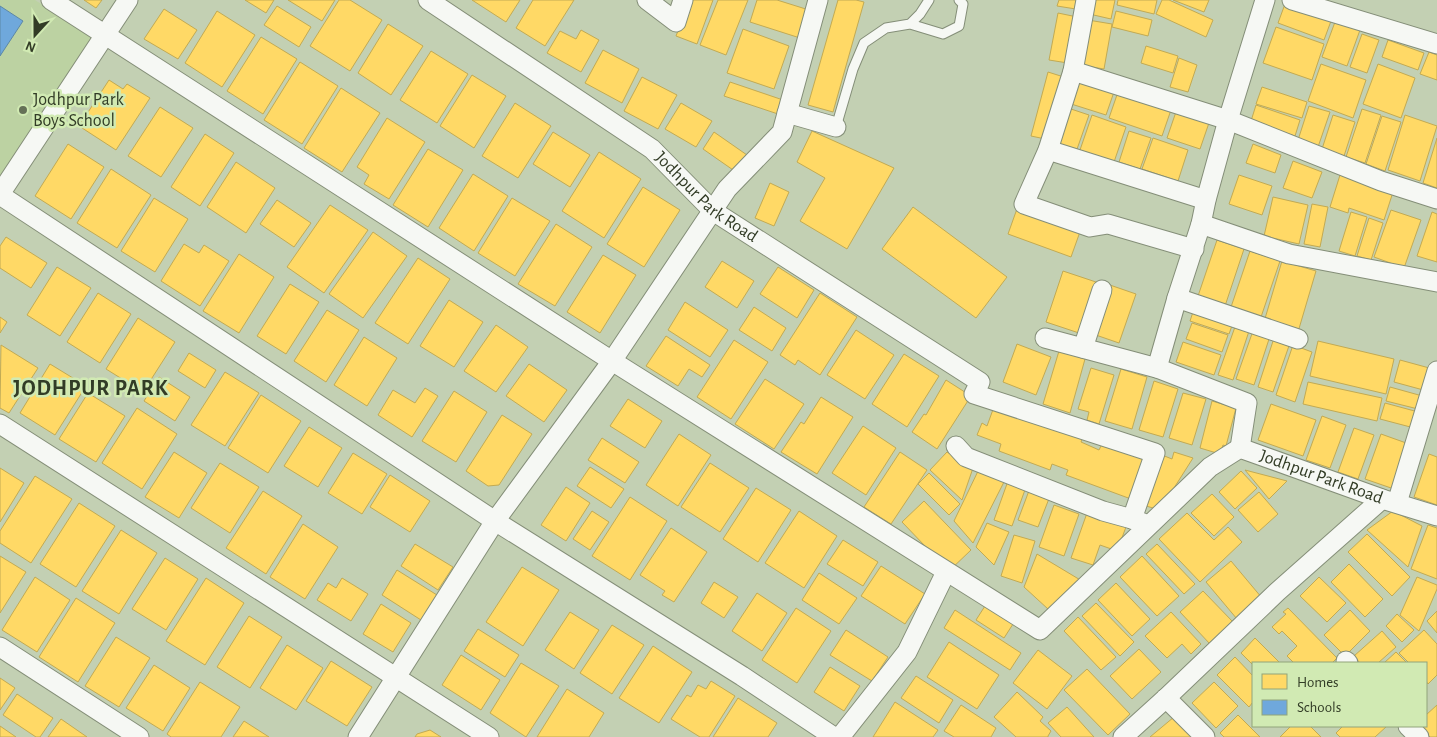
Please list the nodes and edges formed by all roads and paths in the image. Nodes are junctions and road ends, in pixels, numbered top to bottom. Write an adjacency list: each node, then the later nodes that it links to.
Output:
1 (51, 0): 13 (street)
2 (128, 0): 13 (street)
3 (428, 0): 23 (street, Jodhpur Park Road)
4 (647, 0): 5 (street)
5 (684, 0)
6 (818, 0): 16 (street)
7 (929, 0): 12 (lane)
8 (959, 0): 12 (lane)
9 (1086, 0): 15 (street)
10 (1265, 0): 17 (street)
11 (1292, 0): 14 (street)
12 (910, 24): 18 (lane)
13 (104, 34): 20 (street); 32 (street)
14 (1437, 44)
15 (1074, 71): 17 (street); 19 (street)
16 (787, 113): 18 (street); 23 (street)
17 (1228, 120): 21 (street); 22 (street)
18 (836, 128)
19 (1048, 150): 22 (street); 25 (street)
20 (0, 195): 40 (street)
21 (1437, 199)
22 (1206, 200): 24 (street)
23 (713, 211): 32 (street); 41 (street, Jodhpur Park Road)
24 (1201, 224): 25 (street); 26 (street)
25 (1194, 249): 28 (street)
26 (1437, 282)
27 (1102, 290): 31 (street)
28 (1177, 298): 30 (street); 33 (street)
29 (1045, 338): 31 (street)
30 (1298, 339)
31 (1082, 348): 33 (street)
32 (612, 362): 40 (street); 42 (street)
33 (1157, 368): 37 (street)
34 (1437, 370): 38 (street)
35 (0, 424): 44 (street)
36 (956, 446): 41 (street)
37 (1240, 448): 38 (street, Jodhpur Park Road); 41 (street, Jodhpur Park Road)
38 (1390, 501): 39 (street, Jodhpur Park Road); 45 (street)
39 (1437, 516)
40 (496, 521): 44 (street); 50 (street)
41 (1141, 522): 42 (street, Jodhpur Park Road)
42 (946, 572): 51 (street)
43 (0, 648): 47 (street)
44 (395, 678): 48 (street); 49 (street)
45 (1166, 698): 52 (street); 53 (street)
46 (1409, 727): 54 (street)
47 (139, 737)
48 (358, 737)
49 (489, 737)
50 (834, 737)
51 (840, 737)
52 (1123, 737)
53 (1205, 737)
54 (1419, 737)

